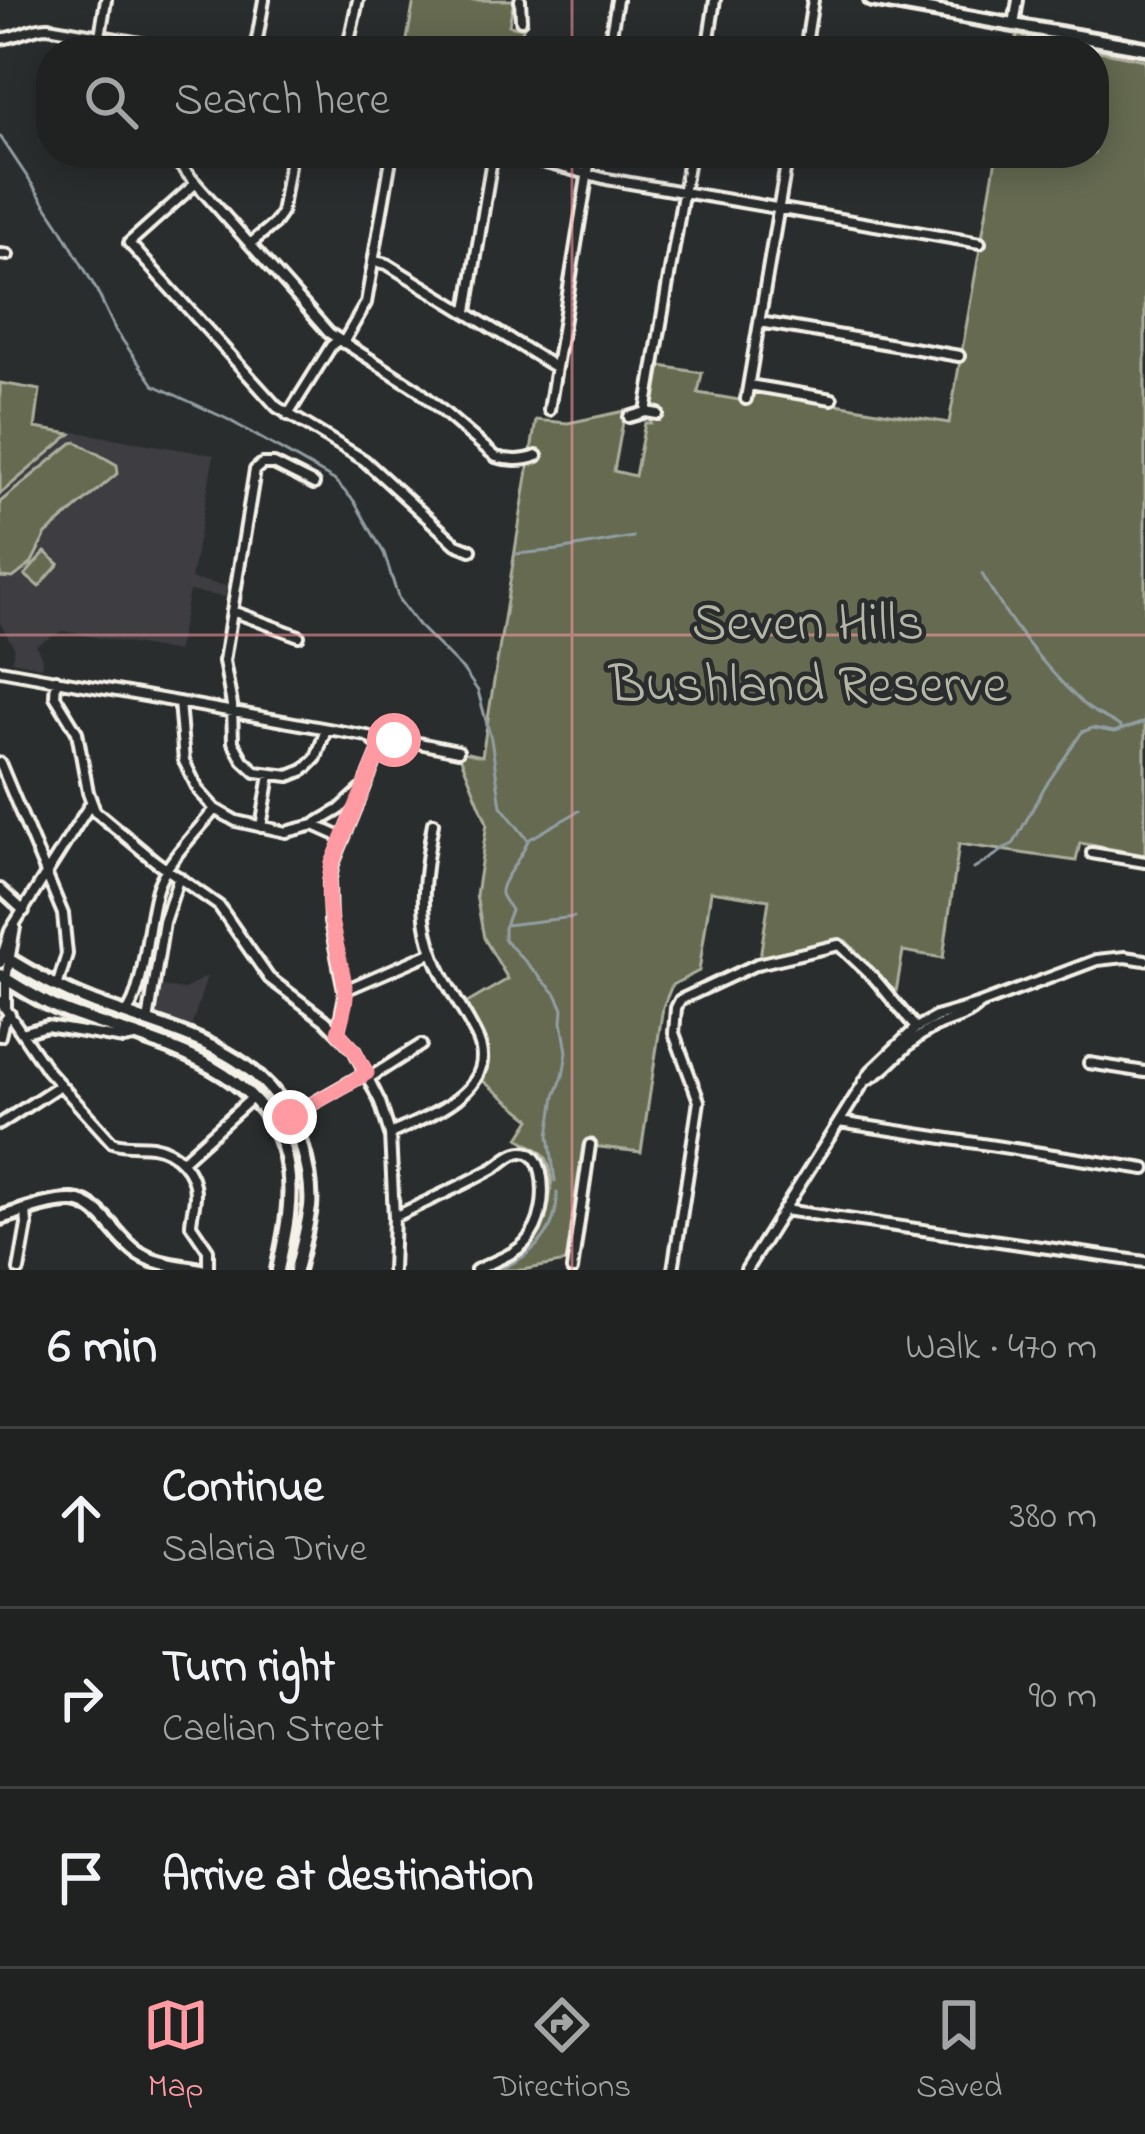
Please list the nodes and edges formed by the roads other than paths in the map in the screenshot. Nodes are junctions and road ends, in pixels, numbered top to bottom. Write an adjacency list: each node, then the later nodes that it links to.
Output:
1 (106, 0): 12 (street)
2 (264, 0): 13 (street)
3 (358, 0): 14 (street)
4 (520, 0): 10 (street)
5 (617, 0): 15 (street)
6 (716, 0): 16 (street)
7 (813, 0): 17 (street)
8 (871, 0): 11 (main road)
9 (1018, 0): 11 (street)
10 (521, 20)
11 (1013, 25): 18 (main road)
12 (100, 36): 19 (street)
13 (258, 36)
14 (350, 36)
15 (611, 36)
16 (710, 36)
17 (807, 36)
18 (1076, 36)
19 (0, 38)
20 (1109, 42): 21 (main road)
21 (1145, 48)
22 (182, 168): 31 (street)
23 (289, 168): 35 (street)
24 (390, 168): 36 (street)
25 (490, 168): 37 (street)
26 (564, 168): 30 (street)
27 (588, 168): 30 (street)
28 (687, 168): 32 (street)
29 (785, 168): 33 (street)
30 (587, 174): 32 (street); 41 (street)
31 (196, 183): 35 (street); 48 (street)
32 (683, 192): 33 (street); 46 (street)
33 (778, 208): 34 (street); 38 (street)
34 (980, 242)
35 (250, 244): 39 (street)
36 (374, 261): 37 (street); 39 (street)
37 (466, 312): 41 (street)
38 (760, 322): 40 (street); 42 (street)
39 (340, 341): 48 (street); 50 (street)
40 (959, 356)
41 (555, 367): 45 (street)
42 (749, 385): 43 (street); 44 (street)
43 (746, 399)
44 (832, 399)
45 (549, 410)
46 (646, 412): 47 (street); 49 (street)
47 (658, 414)
48 (288, 415): 52 (street)
49 (629, 417)
50 (537, 456)
51 (314, 484): 53 (street)
52 (471, 550)
53 (232, 611): 54 (street); 58 (street)
54 (299, 636)
55 (0, 670): 56 (street)
56 (56, 679): 57 (street); 65 (street)
57 (179, 702): 58 (street); 66 (street)
58 (232, 712): 59 (street); 63 (street)
59 (326, 729): 60 (street); 63 (street)
60 (379, 745): 61 (street); 64 (street)
61 (458, 751)
62 (1, 768): 74 (street)
63 (270, 776): 69 (street)
64 (365, 786): 68 (street); 70 (street)
65 (92, 803): 73 (street); 74 (street)
66 (215, 809): 69 (street); 73 (street)
67 (433, 823): 78 (street)
68 (314, 825): 69 (street); 70 (street)
69 (261, 826)
70 (343, 838): 83 (street)
71 (1092, 853): 72 (street)
72 (1145, 862)
73 (167, 869): 75 (street); 86 (street)
74 (46, 873): 77 (street); 82 (street)
75 (179, 877): 87 (street); 90 (street)
76 (0, 889): 77 (street)
77 (24, 911): 79 (street)
78 (433, 952): 83 (street); 105 (street)
79 (3, 958): 81 (street); 82 (main road)
80 (1145, 960): 84 (street)
81 (3, 977): 85 (street); 93 (main road)
82 (57, 987): 86 (main road)
83 (345, 989): 90 (street)
84 (980, 1004): 89 (street); 99 (street)
85 (4, 1008): 91 (street); 92 (street)
86 (125, 1014): 87 (main road)
87 (148, 1022): 102 (main road)
88 (40, 1026): 91 (street); 93 (street); 95 (street)
89 (916, 1028): 99 (street); 121 (street)
90 (338, 1032): 98 (street)
91 (22, 1033): 95 (street)
92 (0, 1036)
93 (135, 1036): 101 (main road)
94 (421, 1045): 98 (street)
95 (32, 1049): 100 (street)
96 (1089, 1063): 97 (street)
97 (1145, 1072)
98 (368, 1076): 102 (street); 105 (street)
99 (864, 1081): 103 (street)
100 (60, 1085): 104 (street); 107 (street)
101 (252, 1098): 107 (street); 116 (main road)
102 (290, 1117): 117 (main road)
103 (839, 1122): 108 (street); 109 (street)
104 (0, 1124)
105 (390, 1134): 111 (street)
106 (590, 1145): 120 (street)
107 (182, 1161): 115 (street)
108 (1145, 1169)
109 (784, 1210): 113 (street); 122 (street)
110 (26, 1211): 112 (main road); 114 (street); 115 (main road)
111 (394, 1217): 118 (street); 119 (street)
112 (0, 1218)
113 (1145, 1262)
114 (19, 1270)
115 (205, 1270)
116 (278, 1270)
117 (296, 1270)
118 (392, 1270)
119 (476, 1270)
120 (572, 1270)
121 (673, 1270)
122 (746, 1270)

